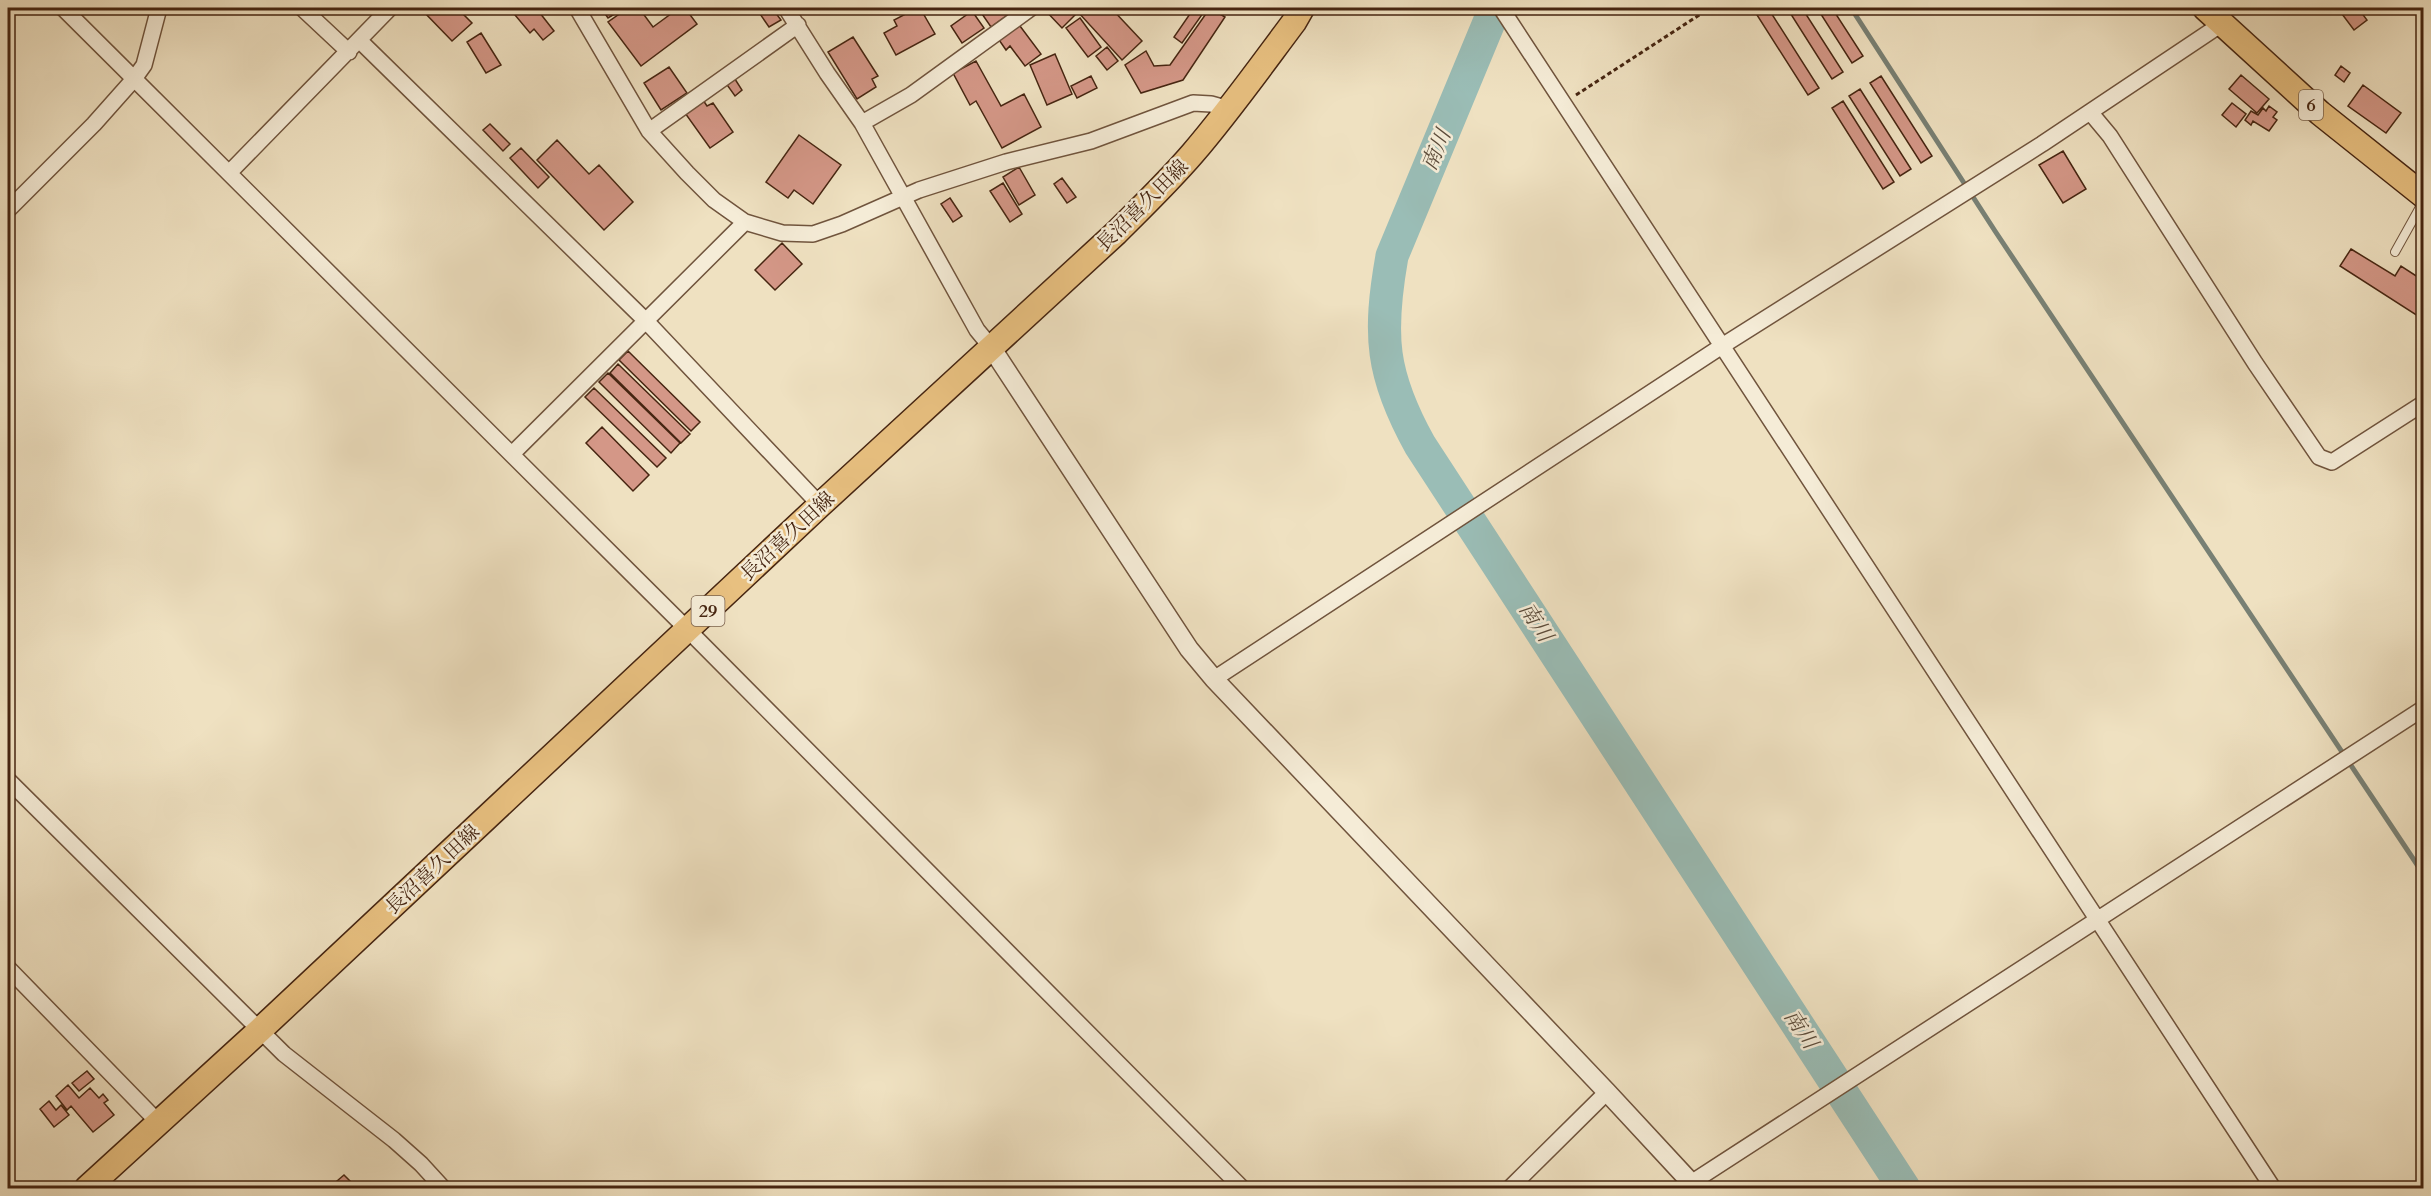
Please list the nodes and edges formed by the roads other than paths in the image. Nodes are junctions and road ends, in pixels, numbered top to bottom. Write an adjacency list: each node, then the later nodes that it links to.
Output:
1 (63, 8): 13 (street)
2 (159, 8): 13 (street)
3 (302, 8): 12 (street)
4 (390, 8): 12 (street)
5 (577, 8): 17 (street)
6 (786, 8): 11 (street)
7 (1031, 8): 16 (street)
8 (1302, 8): 14 (main road, 長沼喜久田線 / 29)
9 (1503, 10): 25 (street)
10 (2214, 15): 15 (street); 20 (main road, 6)
11 (798, 25): 16 (street); 17 (street)
12 (354, 46): 18 (street); 24 (street)
13 (134, 79): 18 (street); 21 (street)
14 (1229, 109): 19 (street); 26 (main road, 長沼喜久田線 / 29)
15 (2090, 112): 25 (street); 27 (street)
16 (862, 123): 19 (street)
17 (649, 131): 22 (street)
18 (230, 172): 28 (street)
19 (901, 196): 22 (street); 26 (street)
20 (2424, 198): 23 (lane)
21 (8, 210)
22 (746, 222): 24 (street)
23 (2395, 252)
24 (646, 321): 28 (street); 29 (street)
25 (1722, 345): 31 (street); 34 (street)
26 (991, 347): 29 (main road, 長沼喜久田線 / 29); 31 (street)
27 (2424, 403)
28 (512, 454): 30 (street)
29 (820, 505): 30 (main road, 長沼喜久田線 / 29)
30 (688, 630): 36 (main road, 長沼喜久田線 / 29); 42 (street)
31 (1214, 679): 37 (street)
32 (2424, 708): 34 (street)
33 (8, 780): 36 (street)
34 (2097, 919): 39 (street); 44 (street)
35 (8, 968): 38 (street)
36 (260, 1030): 38 (main road, 長沼喜久田線 / 29); 41 (street)
37 (1607, 1092): 39 (street); 43 (street)
38 (159, 1124): 40 (main road, 長沼喜久田線 / 29)
39 (1693, 1186)
40 (87, 1188)
41 (443, 1188)
42 (1242, 1188)
43 (1510, 1188)
44 (2273, 1188)

